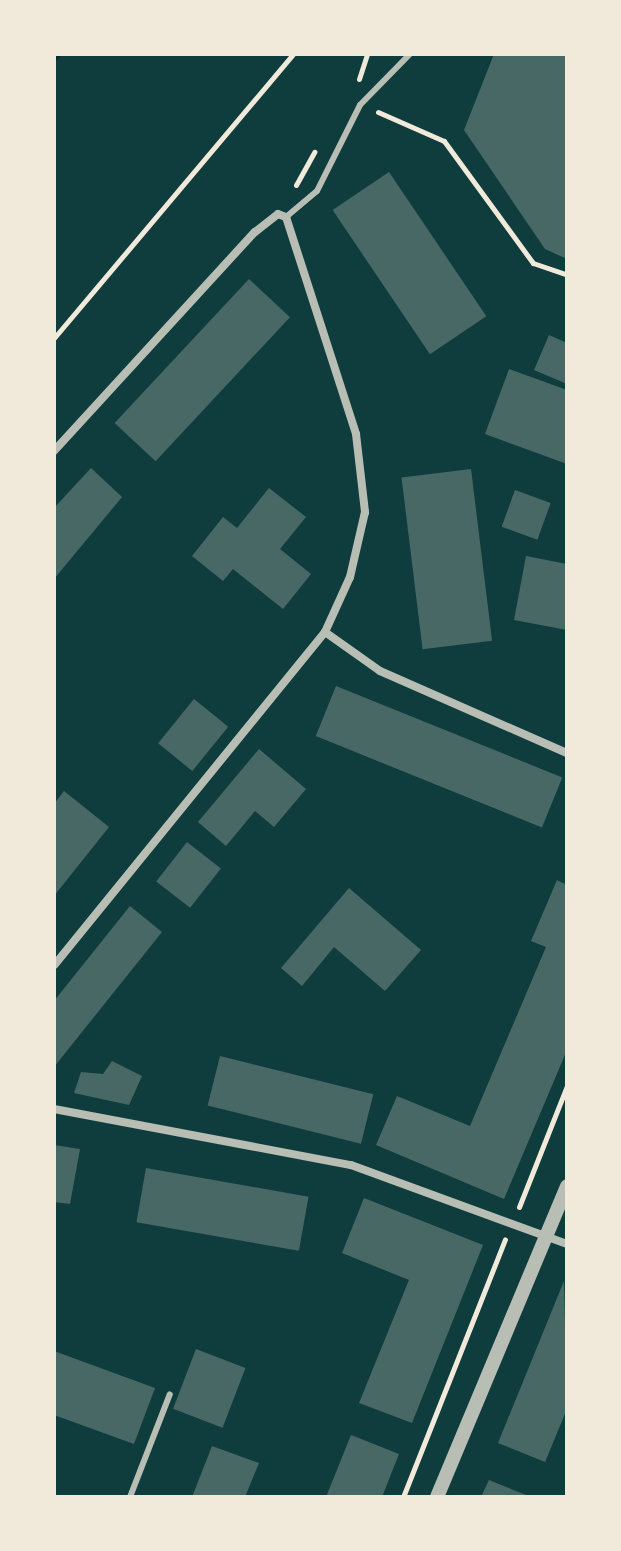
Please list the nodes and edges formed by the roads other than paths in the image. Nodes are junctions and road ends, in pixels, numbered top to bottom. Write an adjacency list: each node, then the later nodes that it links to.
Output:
1 (410, 54): 2 (lane)
2 (286, 217): 3 (street); 4 (street)
3 (54, 451)
4 (325, 632): 5 (street); 6 (street)
5 (567, 753)
6 (54, 965)
7 (54, 1109): 9 (street)
8 (567, 1186): 9 (street)
9 (546, 1237): 10 (street); 13 (street)
10 (567, 1244)
11 (170, 1394): 12 (lane)
12 (130, 1497)
13 (437, 1497)

